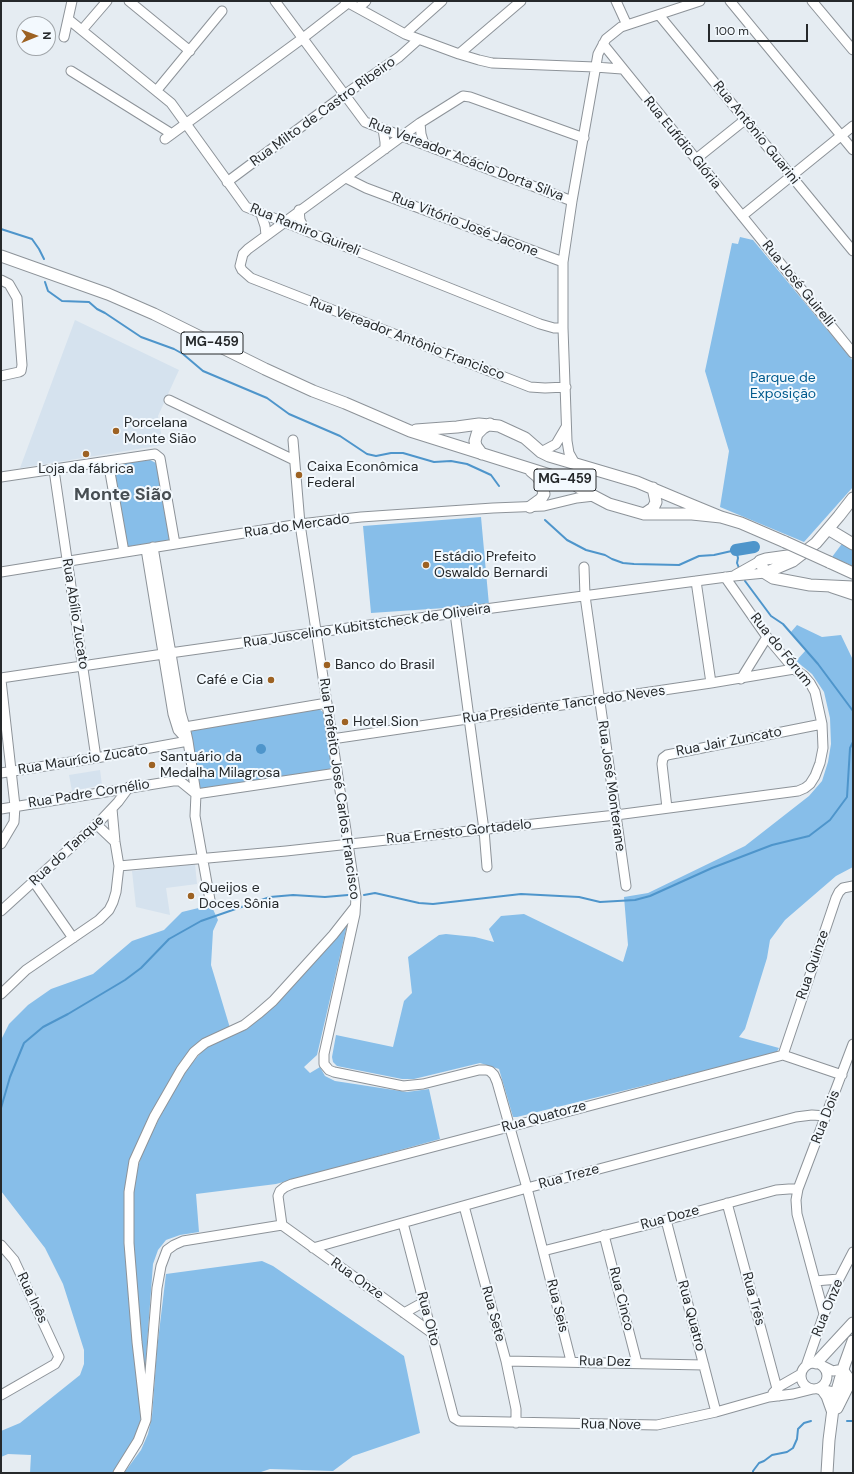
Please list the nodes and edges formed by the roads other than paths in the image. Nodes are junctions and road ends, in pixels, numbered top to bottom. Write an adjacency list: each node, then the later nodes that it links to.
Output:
1 (72, 1): 16 (street)
2 (107, 1): 18 (street)
3 (129, 1): 25 (street)
4 (275, 1): 21 (street, Rua Vereador Acácio Dorta Silva)
5 (366, 1): 13 (street)
6 (442, 1): 19 (street)
7 (521, 1): 26 (street)
8 (616, 1): 17 (street)
9 (700, 1): 15 (street)
10 (730, 1): 37 (street)
11 (812, 1): 24 (street)
12 (346, 2): 13 (street); 21 (street)
13 (358, 8): 19 (street)
14 (222, 11): 25 (street)
15 (659, 15): 17 (street); 32 (street, Rua Antônio Guarini)
16 (68, 19): 18 (street, Rua Ramiro Guireli); 20 (street)
17 (627, 25): 23 (street)
18 (82, 30): 30 (street, Rua Ramiro Guireli)
19 (406, 34): 22 (street)
20 (64, 36)
21 (303, 38): 31 (street, Rua Vereador Acácio Dorta Silva); 33 (street)
22 (419, 39): 26 (street); 31 (street, Rua Milto de Castro Ribeiro)
23 (603, 44): 27 (street); 28 (street, Rua Eufídio Glória)
24 (853, 50)
25 (190, 51): 30 (street)
26 (459, 54): 27 (street)
27 (595, 67): 28 (street); 39 (street)
28 (622, 69): 43 (street, Rua Eufídio Glória)
29 (71, 71): 33 (street)
30 (157, 90): 33 (street, Rua Ramiro Guireli)
31 (344, 95): 36 (street, Rua Vereador Acácio Dorta Silva); 47 (street, Rua Milto de Castro Ribeiro)
32 (746, 120): 43 (street); 45 (street, Rua Antônio Guarini)
33 (186, 123): 47 (street, Rua Ramiro Guireli)
34 (420, 123): 38 (street); 39 (street); 40 (street)
35 (853, 126): 37 (street)
36 (383, 129): 38 (street, Rua Vereador Acácio Dorta Silva); 41 (street)
37 (841, 135): 42 (street); 45 (street)
38 (402, 136): 40 (street, Rua Vereador Acácio Dorta Silva); 41 (street)
39 (584, 138): 49 (street)
40 (424, 144): 49 (street, Rua Vereador Acácio Dorta Silva)
41 (385, 149): 44 (street)
42 (853, 150)
43 (696, 160): 52 (street, Rua Eufídio Glória)
44 (358, 169): 46 (street); 48 (street)
45 (792, 176): 52 (street); 56 (street, Rua Antônio Guarini)
46 (346, 178): 48 (street, Rua Vitório José Jacone); 50 (street)
47 (226, 182): 51 (street, Rua Ramiro Guireli)
48 (366, 188): 60 (street, Rua Vitório José Jacone)
49 (572, 201): 60 (street)
50 (299, 210): 53 (street); 54 (street)
51 (261, 214): 53 (street, Rua Ramiro Guireli); 55 (street)
52 (742, 216): 63 (street, Rua José Guirelli)
53 (283, 222): 54 (street, Rua Ramiro Guireli); 55 (street)
54 (305, 230): 62 (street, Rua Ramiro Guireli)
55 (266, 235): 65 (street, Rua Vereador Antônio Francisco)
56 (853, 250)
57 (1, 256): 58 (main road, MG-459)
58 (12, 260): 59 (main road, MG-459); 69 (main road, MG-459)
59 (1, 261)
60 (563, 262): 62 (street)
61 (1, 280): 64 (street)
62 (563, 328): 65 (street)
63 (853, 353)
64 (1, 376)
65 (566, 387): 68 (street)
66 (170, 400): 73 (street)
67 (490, 424): 69 (main road, MG-459); 71 (main road, MG-459); 72 (main road)
68 (567, 426): 71 (street); 75 (street)
69 (410, 431): 72 (main road, MG-459)
70 (294, 440): 73 (street, Rua Prefeito José Carlos Francisco)
71 (541, 452): 75 (main road, MG-459)
72 (482, 454): 76 (main road, MG-459)
73 (294, 460): 85 (street, Rua Prefeito José Carlos Francisco)
74 (108, 461): 77 (street); 87 (street); 90 (street)
75 (574, 462): 79 (main road, MG-459)
76 (528, 469): 80 (main road, MG-459); 81 (main road)
77 (54, 470): 78 (street); 91 (street, Rua Abílio Zucato)
78 (1, 477)
79 (654, 488): 83 (main road); 84 (main road, MG-459)
80 (594, 496): 81 (street, Rua do Mercado); 83 (main road, MG-459)
81 (530, 507): 85 (street, Rua do Mercado)
82 (846, 507): 86 (main road)
83 (644, 514): 84 (main road, MG-459)
84 (721, 517): 97 (main road, MG-459, bridge)
85 (300, 524): 87 (street, Rua do Mercado); 105 (street, Rua Prefeito José Carlos Francisco)
86 (828, 529): 88 (main road); 93 (main road)
87 (175, 544): 89 (street, Rua do Mercado)
88 (853, 544)
89 (150, 548): 90 (street, Rua do Mercado); 107 (street)
90 (124, 552): 91 (street, Rua do Mercado)
91 (67, 561): 95 (street, Rua do Mercado); 108 (street, Rua Abílio Zucato)
92 (760, 561): 93 (main road); 96 (main road); 98 (street, Rua Juscelino Kubitstcheck de Oliveira)
93 (775, 563): 96 (main road)
94 (584, 567): 102 (street, Rua José Monterane)
95 (1, 572)
96 (765, 573): 98 (street, Rua Juscelino Kubitstcheck de Oliveira); 100 (main road)
97 (853, 573)
98 (730, 576): 99 (street, Rua Juscelino Kubitstcheck de Oliveira); 106 (street, Rua do Fórum)
99 (696, 581): 102 (street, Rua Juscelino Kubitstcheck de Oliveira); 112 (street)
100 (829, 587): 101 (main road); 103 (street)
101 (853, 587)
102 (585, 596): 104 (street, Rua Juscelino Kubitstcheck de Oliveira); 113 (street, Rua José Monterane)
103 (853, 596)
104 (455, 613): 105 (street, Rua Juscelino Kubitstcheck de Oliveira); 115 (street)
105 (317, 633): 107 (street, Rua Juscelino Kubitstcheck de Oliveira); 114 (street, Rua Prefeito José Carlos Francisco)
106 (767, 637): 109 (street, Rua do Fórum); 111 (street)
107 (167, 653): 108 (street, Rua Juscelino Kubitstcheck de Oliveira); 117 (street); 119 (street)
108 (83, 666): 110 (street, Rua Juscelino Kubitstcheck de Oliveira); 120 (street, Rua Abílio Zucato)
109 (794, 669): 111 (street, Rua Presidente Tancredo Neves); 116 (street, Rua do Fórum)
110 (1, 679): 121 (street)
111 (741, 679): 112 (street, Rua Presidente Tancredo Neves)
112 (711, 684): 113 (street, Rua Presidente Tancredo Neves)
113 (599, 700): 115 (street, Rua Presidente Tancredo Neves); 131 (street, Rua José Monterane)
114 (327, 703): 117 (street); 118 (street, Rua Prefeito José Carlos Francisco)
115 (469, 719): 118 (street, Rua Presidente Tancredo Neves); 133 (street)
116 (822, 724): 125 (street, Rua do Fórum); 128 (street, Rua Jair Zuncato)
117 (185, 727): 119 (street)
118 (332, 739): 123 (street, Rua Prefeito José Carlos Francisco)
119 (188, 741): 120 (street, Rua Maurício Zucato); 126 (street)
120 (96, 758): 121 (street, Rua Maurício Zucato)
121 (11, 772): 122 (street, Rua Maurício Zucato); 127 (street)
122 (1, 773)
123 (338, 773): 126 (street); 136 (street, Rua Prefeito José Carlos Francisco)
124 (129, 787): 126 (street, Rua Padre Cornélio); 127 (street, Rua Padre Cornélio); 130 (street, Rua do Tanque)
125 (798, 791): 128 (street, Rua Ernesto Gortadelo)
126 (196, 794): 137 (street)
127 (15, 806): 129 (street, Rua Padre Cornélio); 135 (street)
128 (667, 808): 131 (street, Rua Ernesto Gortadelo)
129 (1, 809)
130 (112, 809): 132 (street, Rua do Tanque); 134 (street)
131 (616, 815): 133 (street, Rua Ernesto Gortadelo); 141 (street, Rua José Monterane)
132 (96, 824): 134 (street); 140 (street, Rua do Tanque)
133 (484, 830): 136 (street, Rua Ernesto Gortadelo); 139 (street)
134 (115, 842): 138 (street)
135 (1, 844)
136 (348, 844): 137 (street, Rua Ernesto Gortadelo); 144 (street, Rua Prefeito José Carlos Francisco)
137 (202, 858): 138 (street, Rua Ernesto Gortadelo); 143 (street)
138 (119, 866): 146 (street)
139 (487, 867)
140 (34, 882): 145 (street, Rua do Tanque); 146 (street)
141 (626, 886)
142 (853, 886): 149 (street, Rua Quinze)
143 (210, 900)
144 (356, 906): 152 (street, Rua Prefeito José Carlos Francisco); 187 (street)
145 (1, 911)
146 (73, 938): 147 (street)
147 (1, 994)
148 (853, 1044): 150 (street, Rua Dois)
149 (783, 1055): 150 (street); 152 (street, Rua Quatorze)
150 (842, 1076): 151 (street, Rua Dois)
151 (826, 1116): 153 (street, Rua Treze); 154 (street, Rua Dois)
152 (510, 1126): 153 (street, Rua Prefeito José Carlos Francisco); 159 (street, Rua Quatorze)
153 (527, 1188): 156 (street, Rua Treze); 163 (street, Rua Prefeito José Carlos Francisco)
154 (798, 1189): 155 (street, Rua Doze); 166 (street, Rua Dois)
155 (727, 1203): 157 (street, Rua Doze); 182 (street, Rua Três)
156 (464, 1206): 158 (street, Rua Treze); 173 (street, Rua Sete)
157 (666, 1220): 160 (street, Rua Doze); 176 (street, Rua Quatro)
158 (403, 1223): 162 (street, Rua Treze); 167 (street, Rua Oito)
159 (282, 1225): 162 (street, Rua Onze); 187 (street)
160 (604, 1235): 163 (street, Rua Doze); 175 (street, Rua Cinco)
161 (1, 1244): 183 (street, Rua Inês)
162 (313, 1248): 168 (street, Rua Onze)
163 (543, 1251): 174 (street, Rua Seis)
164 (853, 1252): 165 (street, Rua Onze)
165 (839, 1279): 166 (street); 169 (street, Rua Onze)
166 (815, 1281): 169 (street, Rua Dois)
167 (424, 1302): 168 (street); 171 (street, Rua Oito)
168 (404, 1313): 171 (street, Rua Onze)
169 (824, 1314): 177 (street, Rua Onze)
170 (853, 1324): 177 (main road)
171 (432, 1333): 185 (street, Rua Oito)
172 (851, 1345): 178 (main road); 180 (main road)
173 (506, 1361): 174 (street, Rua Dez); 188 (street, Rua Sete)
174 (571, 1361): 175 (street, Rua Dez)
175 (637, 1362): 176 (street, Rua Dez)
176 (704, 1365): 184 (street, Rua Quatro)
177 (811, 1367): 178 (street); 179 (street); 181 (street); 182 (street, Rua Nove)
178 (838, 1371): 179 (street); 180 (street); 181 (main road)
179 (827, 1378): 181 (street)
180 (849, 1384): 181 (street); 186 (main road)
181 (824, 1390): 182 (street); 186 (main road)
182 (778, 1392): 184 (street, Rua Nove)
183 (1, 1395)
184 (716, 1412): 188 (street, Rua Nove)
185 (453, 1415): 188 (street, Rua Nove)
186 (832, 1415): 190 (main road)
187 (146, 1420): 189 (street)
188 (516, 1423)
189 (118, 1473)
190 (827, 1473)

